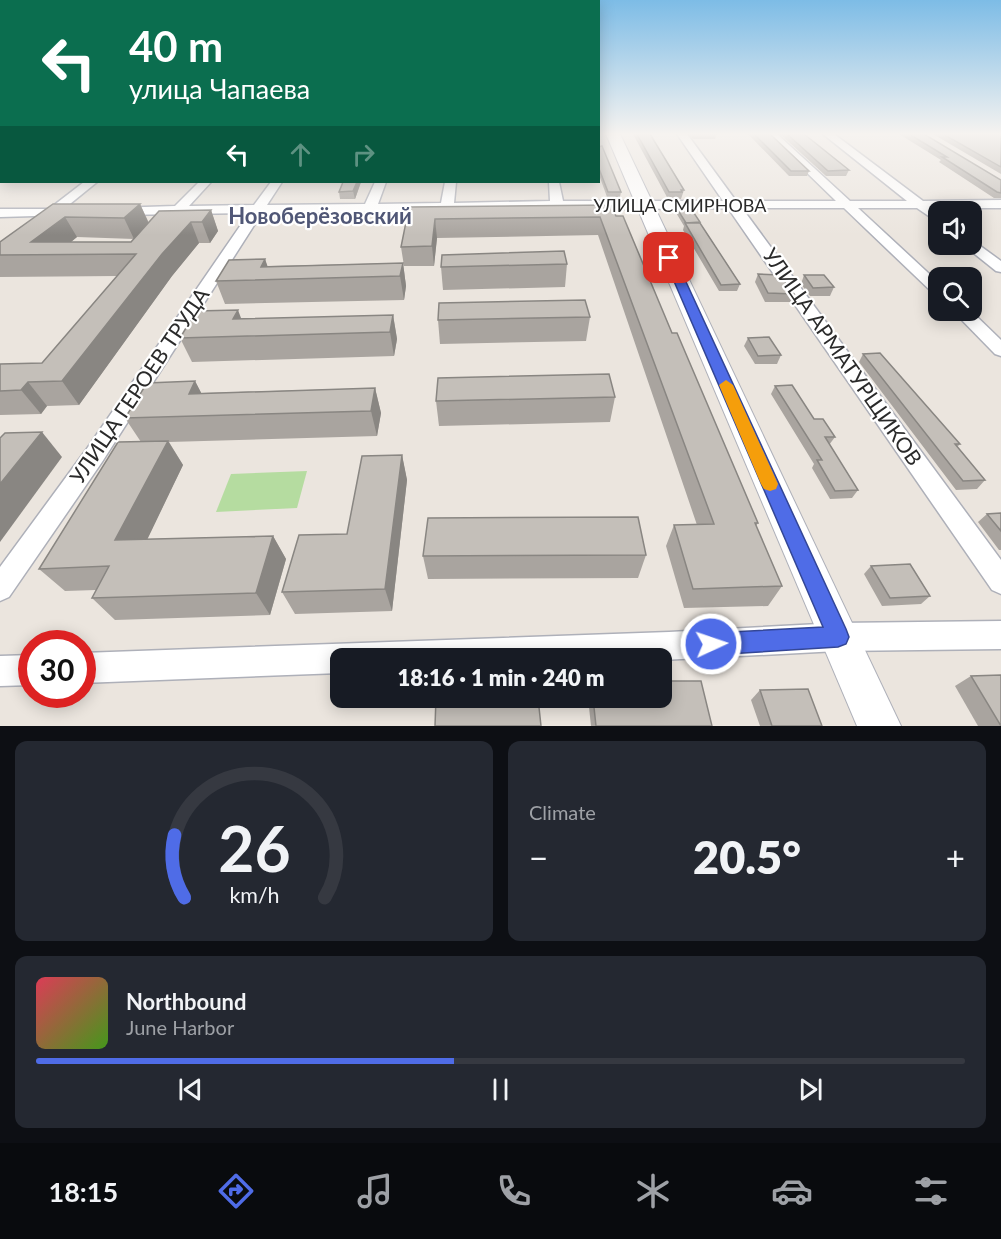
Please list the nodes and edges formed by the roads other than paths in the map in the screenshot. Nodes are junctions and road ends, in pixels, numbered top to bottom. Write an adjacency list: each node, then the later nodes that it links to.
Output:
1 (629, 168): 14 (street)
2 (707, 168): 15 (street, УЛИЦА АРМАТУРЩИКОВ)
3 (808, 168): 16 (street)
4 (872, 168): 13 (street)
5 (90, 183): 23 (street)
6 (204, 183): 20 (street)
7 (275, 183): 19 (street, УЛИЦА ГЕРОЕВ ТРУДА)
8 (380, 183): 18 (street)
9 (450, 183): 17 (street)
10 (554, 183): 12 (street)
11 (1001, 204): 13 (street, УЛИЦА СМИРНОВА)
12 (558, 205): 14 (street, УЛИЦА СМИРНОВА); 17 (street, УЛИЦА СМИРНОВА)
13 (921, 205): 16 (street, УЛИЦА СМИРНОВА); 21 (street)
14 (646, 206): 15 (street, УЛИЦА СМИРНОВА); 34 (street)
15 (735, 206): 16 (street, УЛИЦА СМИРНОВА); 31 (street, УЛИЦА АРМАТУРЩИКОВ)
16 (849, 206): 28 (street)
17 (447, 207): 18 (street, УЛИЦА СМИРНОВА)
18 (370, 208): 19 (street, УЛИЦА СМИРНОВА)
19 (258, 209): 20 (street, УЛИЦА СМИРНОВА); 32 (street, УЛИЦА ГЕРОЕВ ТРУДА)
20 (179, 210): 22 (street, УЛИЦА СМИРНОВА)
21 (928, 210)
22 (110, 211)
23 (52, 212): 24 (street); 25 (street)
24 (75, 212)
25 (0, 213)
26 (982, 253): 27 (street)
27 (1001, 268)
28 (928, 281)
29 (971, 321): 30 (street)
30 (1001, 350)
31 (1001, 581)
32 (0, 588)
33 (1001, 635): 34 (street)
34 (838, 637): 35 (street); 38 (street)
35 (96, 667)
36 (18, 670): 37 (street)
37 (0, 671)
38 (879, 726)

